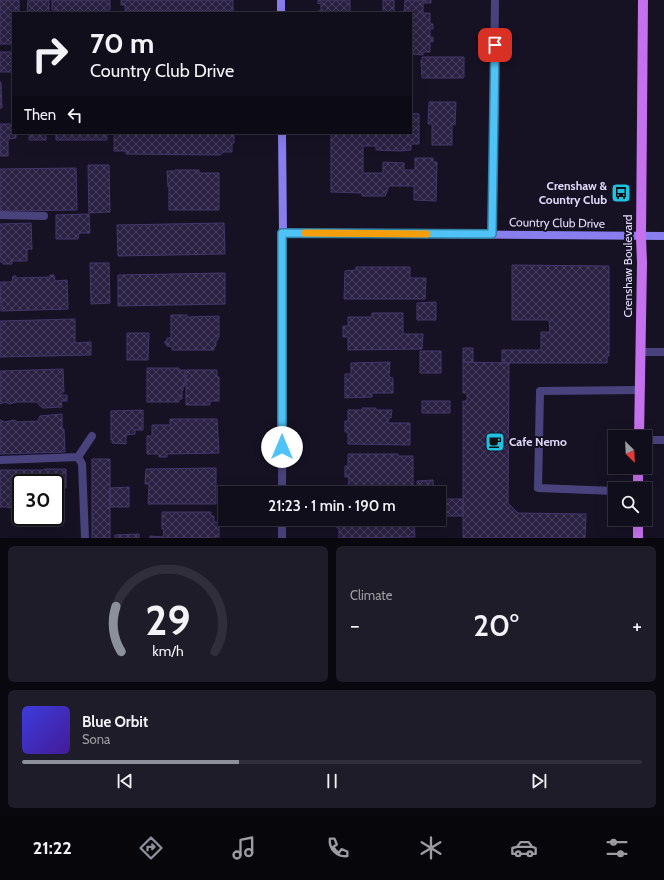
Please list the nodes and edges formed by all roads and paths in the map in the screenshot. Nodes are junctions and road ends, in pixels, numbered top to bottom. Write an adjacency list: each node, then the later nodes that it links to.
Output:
1 (281, 0): 4 (street)
2 (495, 0): 9 (street)
3 (643, 0): 11 (main road, Crenshaw Boulevard)
4 (281, 12)
5 (282, 134): 8 (street)
6 (0, 215): 7 (street)
7 (44, 216)
8 (282, 233): 9 (street, Country Club Drive); 21 (street)
9 (492, 234): 11 (street, Country Club Drive)
10 (664, 236): 11 (street, Country Club Drive)
11 (641, 237): 12 (main road, Crenshaw Boulevard)
12 (640, 352): 13 (street); 14 (main road, Crenshaw Boulevard)
13 (664, 352)
14 (639, 390): 15 (main road, Crenshaw Boulevard); 22 (street)
15 (639, 430)
16 (92, 436): 19 (street)
17 (652, 440): 18 (street)
18 (664, 440)
19 (78, 456): 20 (street); 25 (street)
20 (0, 460)
21 (282, 486)
22 (608, 491)
23 (282, 526): 26 (street)
24 (638, 526): 27 (main road)
25 (85, 538)
26 (282, 538)
27 (638, 538)

